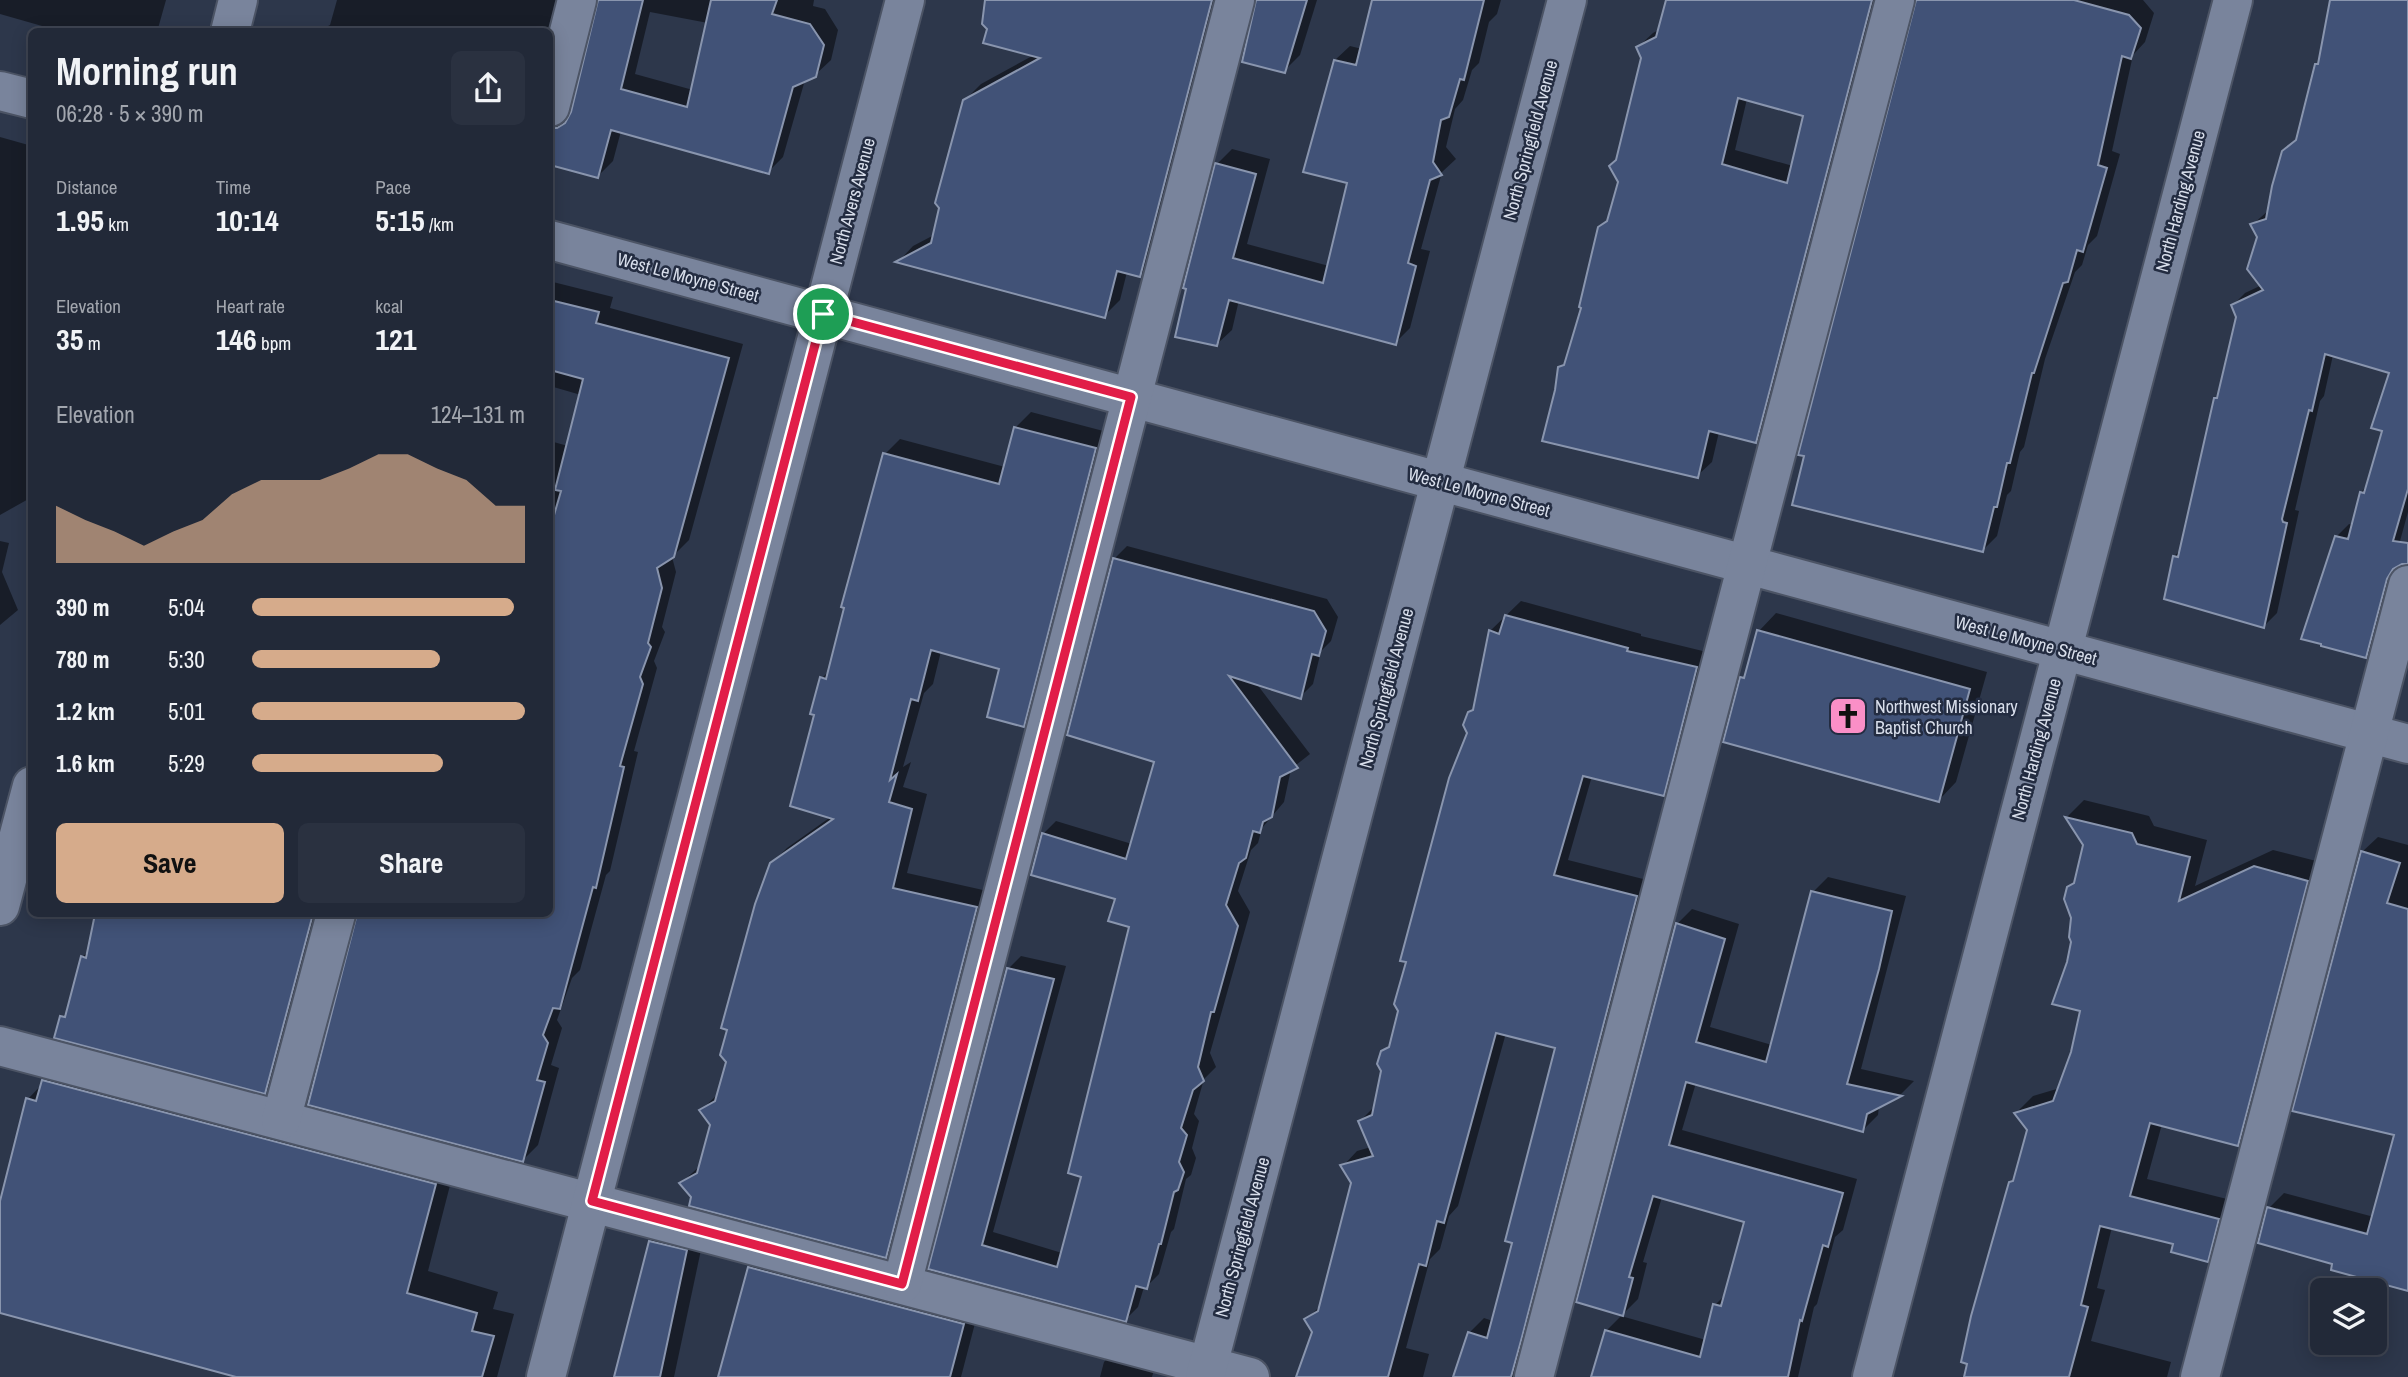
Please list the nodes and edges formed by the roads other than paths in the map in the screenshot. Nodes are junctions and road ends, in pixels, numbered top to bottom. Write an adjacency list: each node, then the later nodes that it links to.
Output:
1 (238, 0): 8 (street)
2 (577, 0): 10 (street)
3 (905, 0): 13 (street, North Avers Avenue)
4 (1236, 0): 14 (street)
5 (1567, 0): 15 (street, North Springfield Avenue)
6 (1895, 0): 16 (street)
7 (2233, 0): 18 (street, North Harding Avenue)
8 (231, 28)
9 (0, 91): 11 (street)
10 (553, 95)
11 (28, 98)
12 (553, 241): 13 (street, West Le Moyne Street)
13 (823, 314): 14 (street, West Le Moyne Street); 26 (street, North Avers Avenue)
14 (1131, 397): 15 (street, West Le Moyne Street); 27 (street)
15 (1440, 481): 16 (street, West Le Moyne Street); 28 (street, North Springfield Avenue)
16 (1748, 565): 18 (street, West Le Moyne Street); 31 (street)
17 (2408, 584): 19 (street)
18 (2062, 650): 19 (street, West Le Moyne Street); 32 (street, North Harding Avenue)
19 (2368, 733): 20 (street, West Le Moyne Street); 33 (street)
20 (2408, 744)
21 (28, 801): 22 (street)
22 (0, 906)
23 (335, 917): 25 (street)
24 (0, 1046): 25 (street)
25 (281, 1120): 26 (street)
26 (592, 1201): 27 (street); 29 (street, North Avers Avenue)
27 (902, 1284): 28 (street)
28 (1207, 1371): 30 (street)
29 (546, 1377)
30 (1250, 1377)
31 (1534, 1377)
32 (1872, 1377)
33 (2200, 1377)

